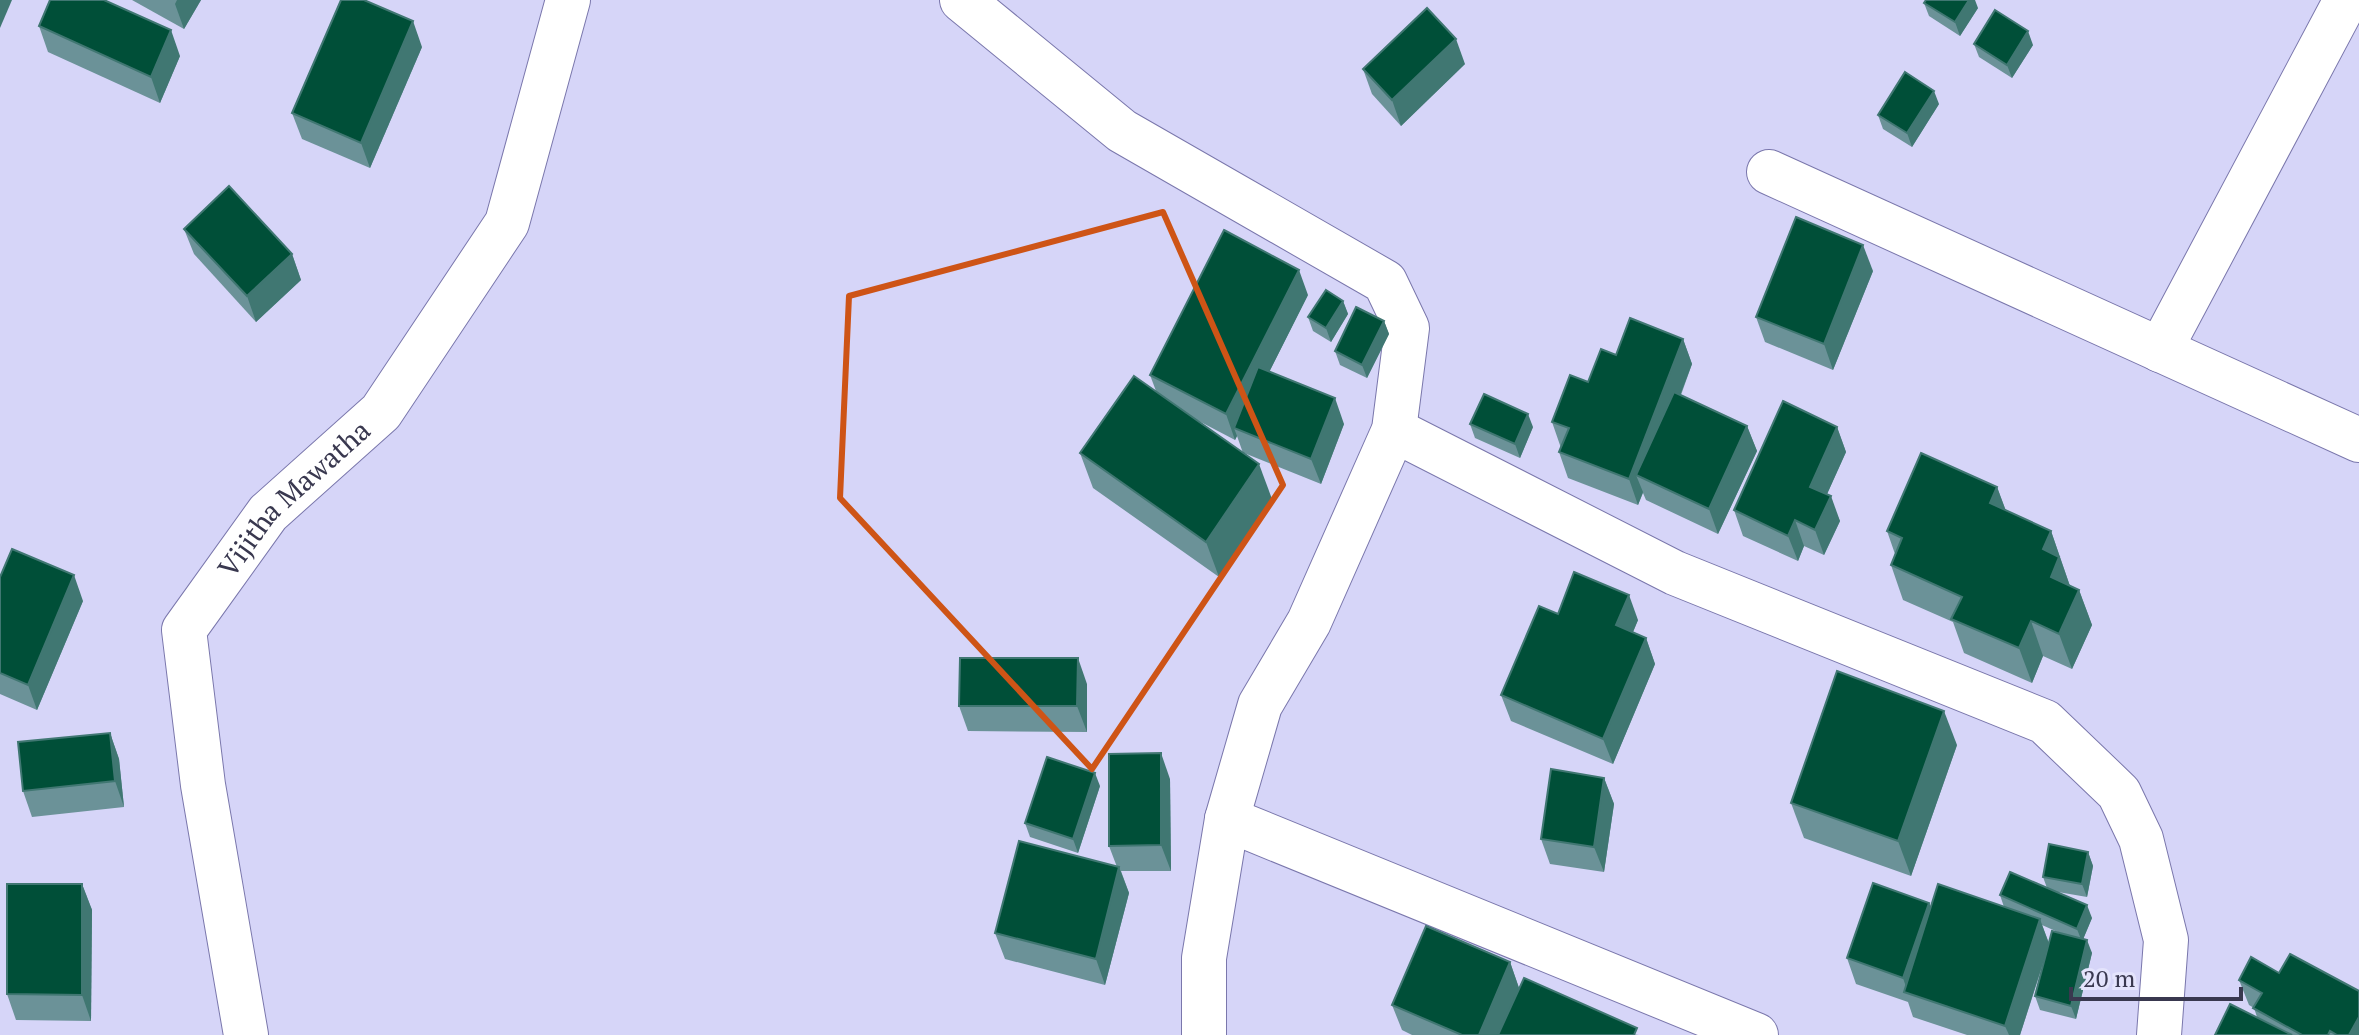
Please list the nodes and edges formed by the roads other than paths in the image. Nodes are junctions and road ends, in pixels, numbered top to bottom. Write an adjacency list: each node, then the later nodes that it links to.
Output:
1 (568, 0): 9 (street, Vijitha Mawatha)
2 (962, 0): 6 (street)
3 (2346, 0): 5 (street)
4 (1769, 172): 5 (street)
5 (2160, 350): 7 (street)
6 (1394, 430): 8 (street); 12 (street)
7 (2359, 440)
8 (1227, 819): 10 (street); 11 (street)
9 (246, 1035)
10 (1204, 1035)
11 (1756, 1035)
12 (2159, 1035)

